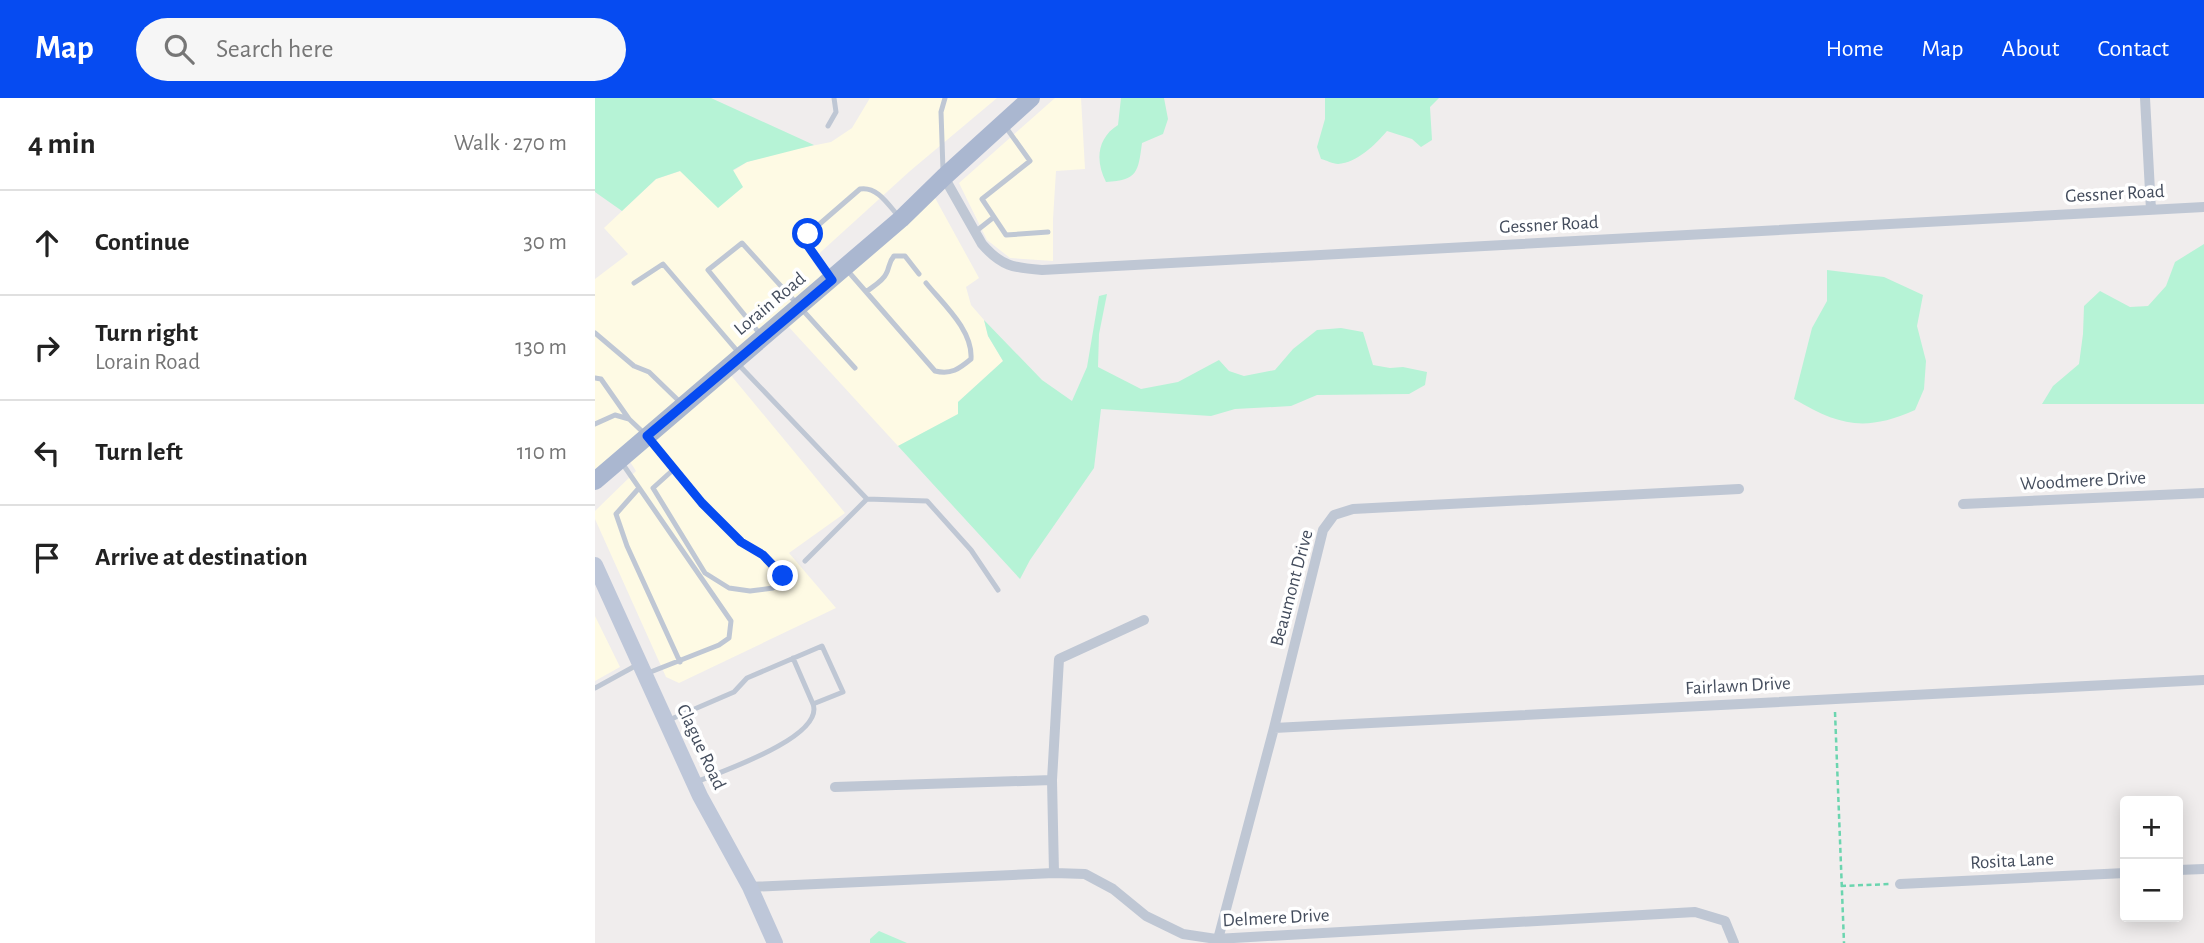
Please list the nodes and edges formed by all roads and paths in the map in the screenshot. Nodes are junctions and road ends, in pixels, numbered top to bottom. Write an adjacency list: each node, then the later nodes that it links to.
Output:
1 (834, 98): 6 (lane)
2 (945, 98): 7 (lane)
3 (2145, 98): 9 (street)
4 (1026, 99): 5 (main road, Lorain Road)
5 (1003, 123): 7 (main road, Lorain Road); 10 (lane)
6 (828, 126)
7 (944, 177): 11 (main road, Lorain Road); 12 (street, Gessner Road)
8 (2204, 207): 9 (street, Gessner Road)
9 (2151, 210): 12 (street, Gessner Road)
10 (995, 218): 12 (lane); 13 (lane)
11 (901, 219): 14 (main road, Lorain Road); 14 (lane)
12 (975, 232)
13 (1048, 232)
14 (839, 274): 18 (lane); 19 (main road, Lorain Road)
15 (919, 274): 18 (lane)
16 (634, 283): 22 (lane)
17 (926, 283): 18 (lane)
18 (866, 292)
19 (800, 305): 21 (main road, Lorain Road); 21 (lane); 23 (lane)
20 (595, 333): 25 (lane)
21 (763, 338): 22 (main road, Lorain Road)
22 (738, 358): 25 (main road, Lorain Road); 35 (lane)
23 (855, 368)
24 (595, 378): 26 (lane)
25 (683, 405): 28 (main road, Lorain Road)
26 (629, 419): 27 (lane); 28 (lane)
27 (595, 424)
28 (647, 436): 29 (main road, Lorain Road); 30 (lane)
29 (619, 460): 31 (main road, Lorain Road); 32 (lane)
30 (674, 469): 30 (lane)
31 (596, 476)
32 (639, 488): 42 (lane); 42 (lane)
33 (1739, 489): 49 (street, Beaumont Drive)
34 (2204, 493): 36 (street, Woodmere Drive)
35 (867, 499): 37 (lane); 39 (lane)
36 (1963, 504)
37 (805, 561)
38 (596, 570): 43 (main road, Clague Road)
39 (997, 590)
40 (1144, 620): 50 (street)
41 (793, 658): 46 (lane); 46 (lane); 48 (lane)
42 (680, 662): 43 (lane)
43 (642, 669): 45 (lane); 48 (main road, Clague Road)
44 (2204, 680): 49 (street, Fairlawn Drive)
45 (595, 688)
46 (813, 704): 51 (lane)
47 (1835, 712): 58 (path)
48 (666, 722): 51 (main road, Clague Road)
49 (1274, 728): 60 (street, Beaumont Drive)
50 (1052, 780): 52 (street); 55 (street)
51 (694, 783): 59 (main road, Clague Road)
52 (835, 788)
53 (2204, 869): 54 (street)
54 (2183, 870)
55 (1055, 873): 59 (street, Delmere Drive); 60 (street, Delmere Drive)
56 (2120, 873): 57 (street, Rosita Lane)
57 (1900, 884): 58 (path)
58 (1841, 886): 63 (path)
59 (750, 887): 61 (main road, Clague Road)
60 (1216, 941): 62 (street, Delmere Drive)
61 (775, 943)
62 (1734, 943)
63 (1844, 943)

